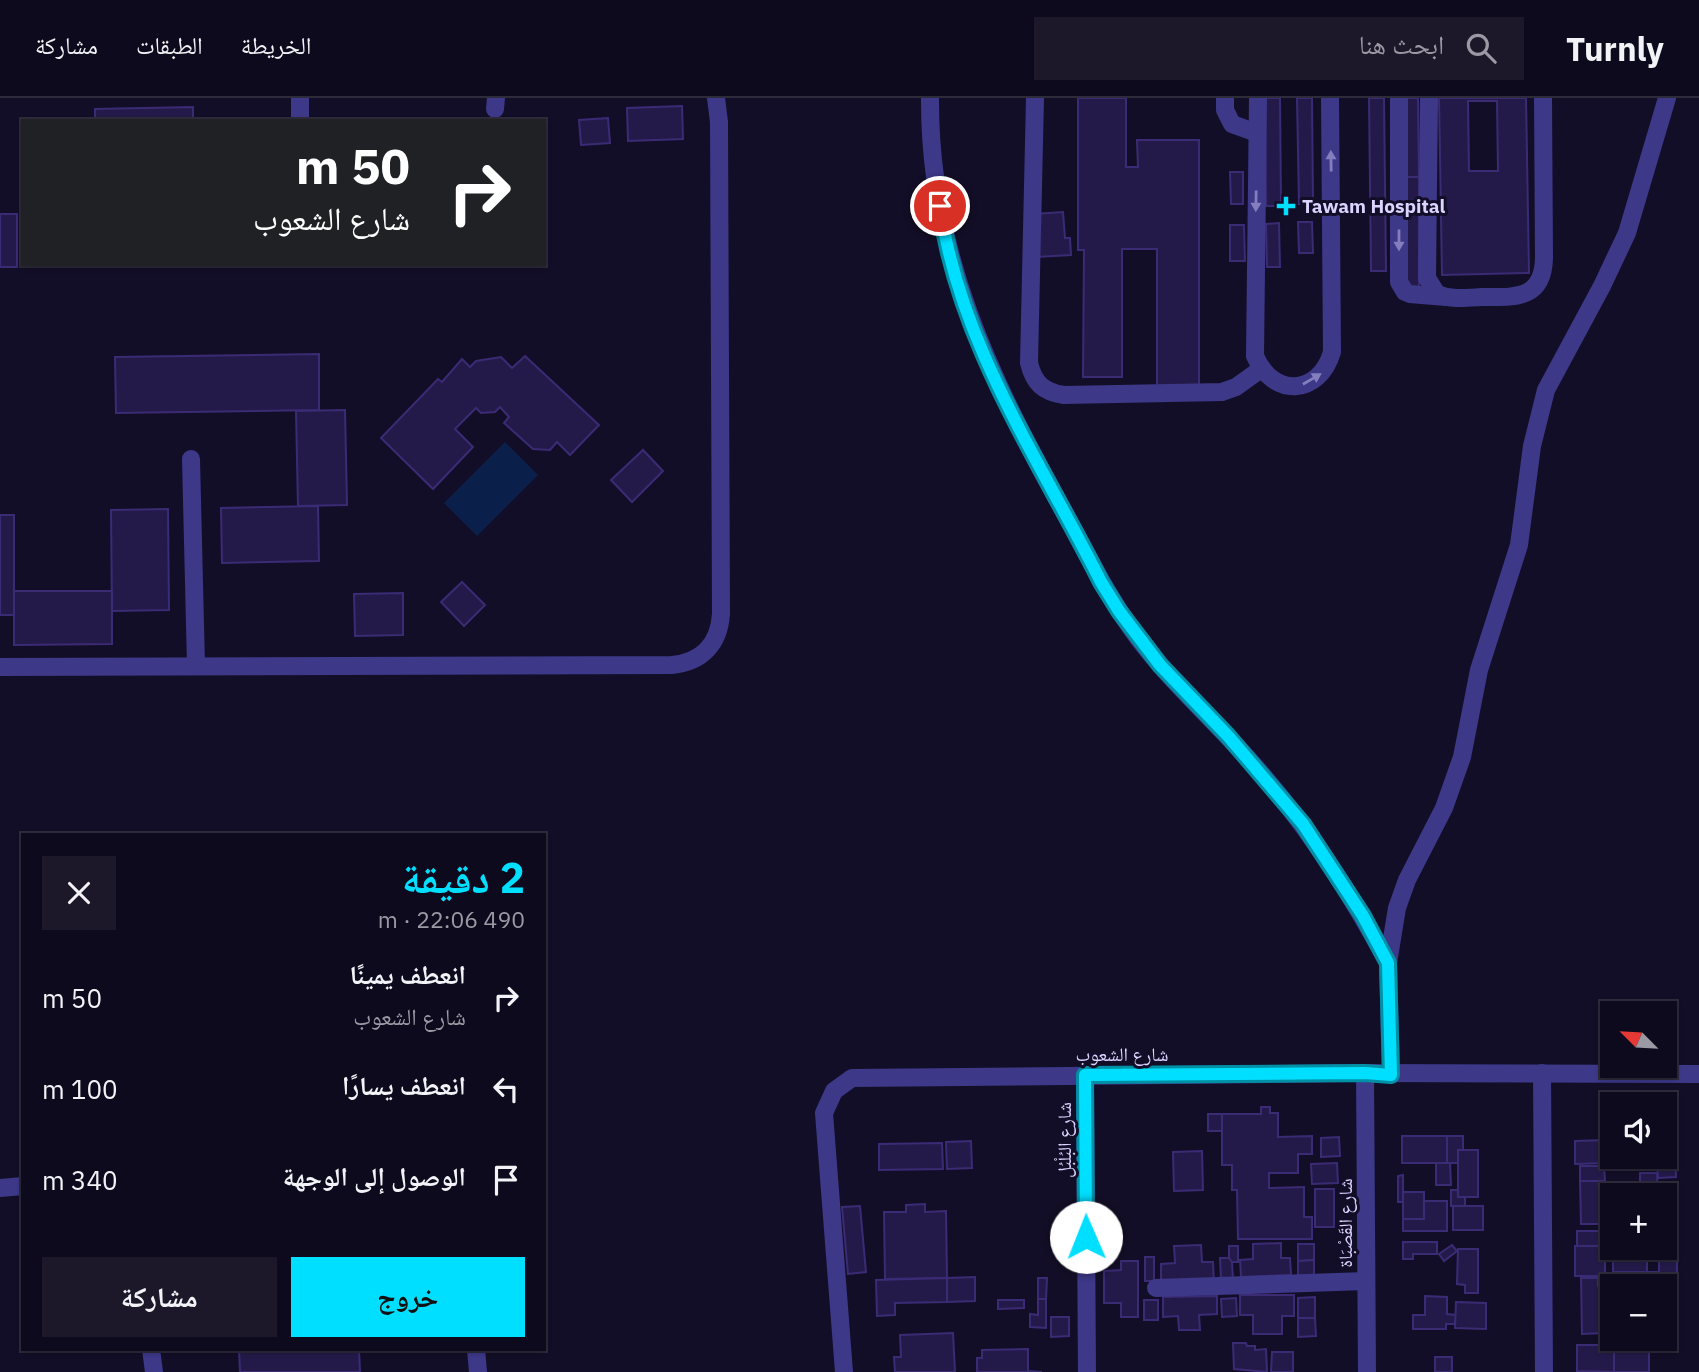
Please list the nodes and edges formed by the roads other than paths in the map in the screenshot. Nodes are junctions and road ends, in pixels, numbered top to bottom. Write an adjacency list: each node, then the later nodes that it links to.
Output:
1 (300, 98): 12 (street)
2 (716, 98): 17 (street)
3 (930, 98): 19 (street)
4 (1035, 98): 15 (street)
5 (1225, 98): 13 (street)
6 (1258, 98): 13 (street)
7 (1330, 98): 15 (street, one-way to 7)
8 (1399, 98): 14 (street, one-way to 14)
9 (1429, 98): 14 (street)
10 (1543, 98): 14 (street)
11 (1667, 98): 19 (street)
12 (300, 119)
13 (1257, 133): 15 (street, one-way to 15)
14 (1446, 297)
15 (1261, 369)
16 (191, 459): 17 (street)
17 (196, 666): 18 (street)
18 (0, 667)
19 (1388, 963): 24 (street)
20 (1365, 1073): 23 (street, شارع الشعوب); 24 (street, شارع الشعوب); 27 (street, شارع القَصْبَاة)
21 (1542, 1073): 22 (street, شارع الشعوب); 24 (street, شارع الشعوب); 36 (street)
22 (1699, 1074)
23 (1085, 1075): 33 (street, شارع الشعوب); 34 (street, شارع البُلْبُل)
24 (1391, 1075)
25 (21, 1186): 26 (street)
26 (0, 1188)
27 (1366, 1281): 28 (street); 35 (street, شارع القَصْبَاة)
28 (1156, 1288)
29 (151, 1351): 31 (street)
30 (476, 1351): 32 (street)
31 (154, 1372)
32 (478, 1372)
33 (844, 1372)
34 (1087, 1372)
35 (1367, 1372)
36 (1544, 1372)

